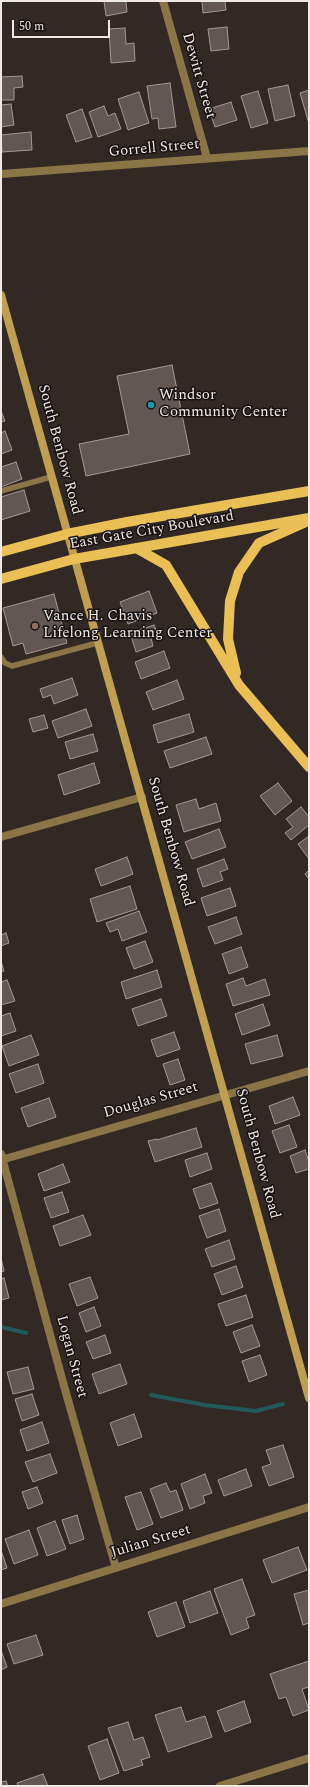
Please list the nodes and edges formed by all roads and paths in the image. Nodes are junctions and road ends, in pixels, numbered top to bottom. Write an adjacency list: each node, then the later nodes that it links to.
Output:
1 (163, 1): 3 (street, Dewitt Street)
2 (309, 151): 3 (street, Gorrell Street)
3 (207, 158): 4 (street, Gorrell Street)
4 (1, 174)
5 (1, 295): 6 (main road, South Benbow Road)
6 (51, 477): 7 (lane); 10 (main road, South Benbow Road)
7 (1, 491)
8 (309, 491): 10 (main road, East Gate City Boulevard)
9 (309, 519): 11 (main road, East Gate City Boulevard); 17 (main road)
10 (67, 534): 12 (main road, East Gate City Boulevard); 13 (main road, South Benbow Road)
11 (136, 548): 13 (main road, East Gate City Boulevard); 17 (main road)
12 (1, 552)
13 (74, 559): 14 (main road, East Gate City Boulevard); 15 (main road, South Benbow Road)
14 (1, 579)
15 (97, 644): 16 (lane); 19 (main road, South Benbow Road)
16 (1, 657)
17 (239, 685): 18 (main road)
18 (309, 767)
19 (142, 797): 20 (street); 22 (main road, South Benbow Road)
20 (1, 837)
21 (309, 1071): 22 (street, Douglas Street)
22 (225, 1094): 23 (street, Douglas Street); 24 (main road, South Benbow Road)
23 (2, 1158): 26 (street, Logan Street)
24 (309, 1398)
25 (309, 1507): 26 (street, Julian Street)
26 (116, 1568): 27 (street, Julian Street)
27 (1, 1604)
28 (309, 1758): 29 (street)
29 (220, 1786)

